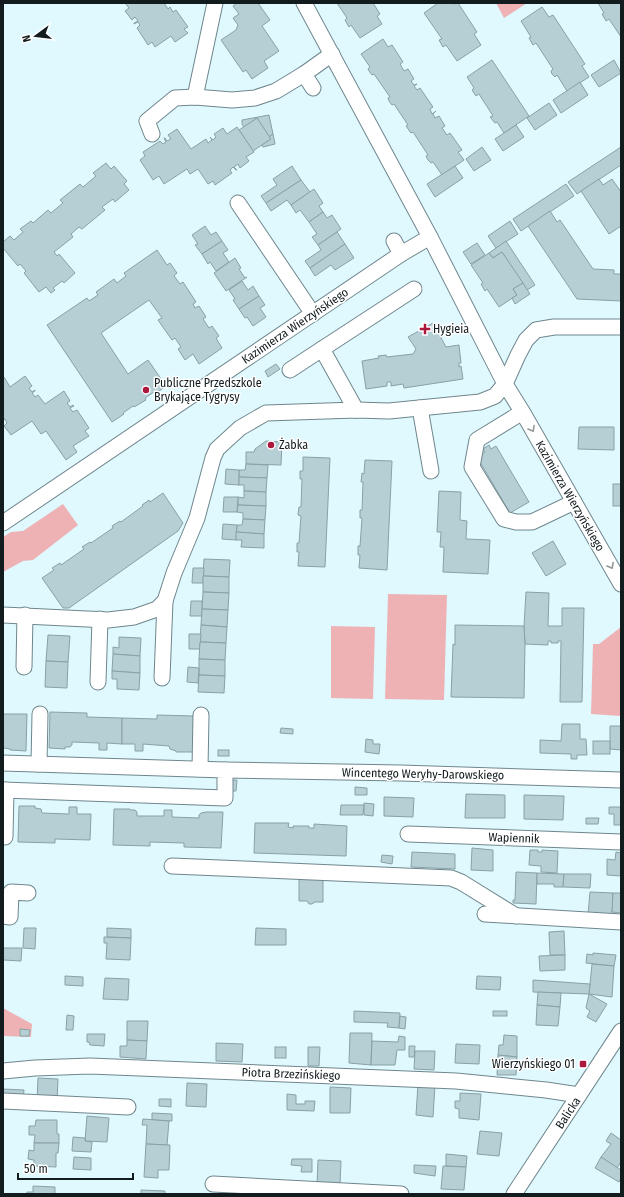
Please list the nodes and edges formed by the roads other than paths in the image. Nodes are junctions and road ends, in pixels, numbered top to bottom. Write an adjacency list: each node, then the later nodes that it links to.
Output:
1 (215, 3): 6 (street)
2 (304, 3): 3 (street, Kazimierza Wierzyńskiego)
3 (332, 54): 4 (street); 9 (street, Kazimierza Wierzyńskiego)
4 (304, 74): 5 (street); 6 (street)
5 (313, 88)
6 (195, 97): 7 (street)
7 (152, 134)
8 (238, 202): 11 (street)
9 (430, 238): 11 (street, Kazimierza Wierzyńskiego); 15 (street, Kazimierza Wierzyńskiego)
10 (414, 289): 13 (street)
11 (313, 314): 21 (street, Kazimierza Wierzyńskiego)
12 (621, 327): 15 (street)
13 (322, 349): 14 (street); 17 (street)
14 (290, 370)
15 (505, 384): 16 (street); 20 (street, Kazimierza Wierzyńskiego, one-way to 20)
16 (420, 408): 17 (street); 19 (street)
17 (356, 410): 23 (street)
18 (516, 416): 20 (street)
19 (431, 471)
20 (574, 502): 22 (street, Kazimierza Wierzyńskiego, one-way to 22)
21 (3, 523)
22 (621, 584)
23 (165, 601): 26 (street); 28 (street)
24 (3, 615): 25 (street)
25 (24, 615): 26 (street); 27 (street)
26 (100, 619): 29 (street)
27 (24, 667)
28 (162, 678)
29 (98, 682)
30 (40, 714): 33 (street)
31 (201, 715): 34 (street)
32 (3, 763): 33 (street, Wincentego Weryhy-Darowskiego)
33 (39, 764): 34 (street, Wincentego Weryhy-Darowskiego)
34 (200, 769): 35 (street, Wincentego Weryhy-Darowskiego)
35 (225, 770): 36 (street, Wincentego Weryhy-Darowskiego); 37 (street)
36 (621, 780)
37 (4, 790): 39 (street)
38 (408, 834): 40 (street, Wapiennik)
39 (5, 837)
40 (621, 842)
41 (172, 866): 45 (street)
42 (28, 893): 44 (street)
43 (485, 914): 45 (street)
44 (3, 916)
45 (516, 916): 46 (street)
46 (621, 922)
47 (621, 1031): 49 (street, Balicka)
48 (3, 1072): 49 (street, Piotra Brzezińskiego)
49 (579, 1095): 54 (street, Balicka)
50 (3, 1101): 51 (street)
51 (128, 1107)
52 (214, 1184): 53 (street)
53 (401, 1194)
54 (514, 1194)

